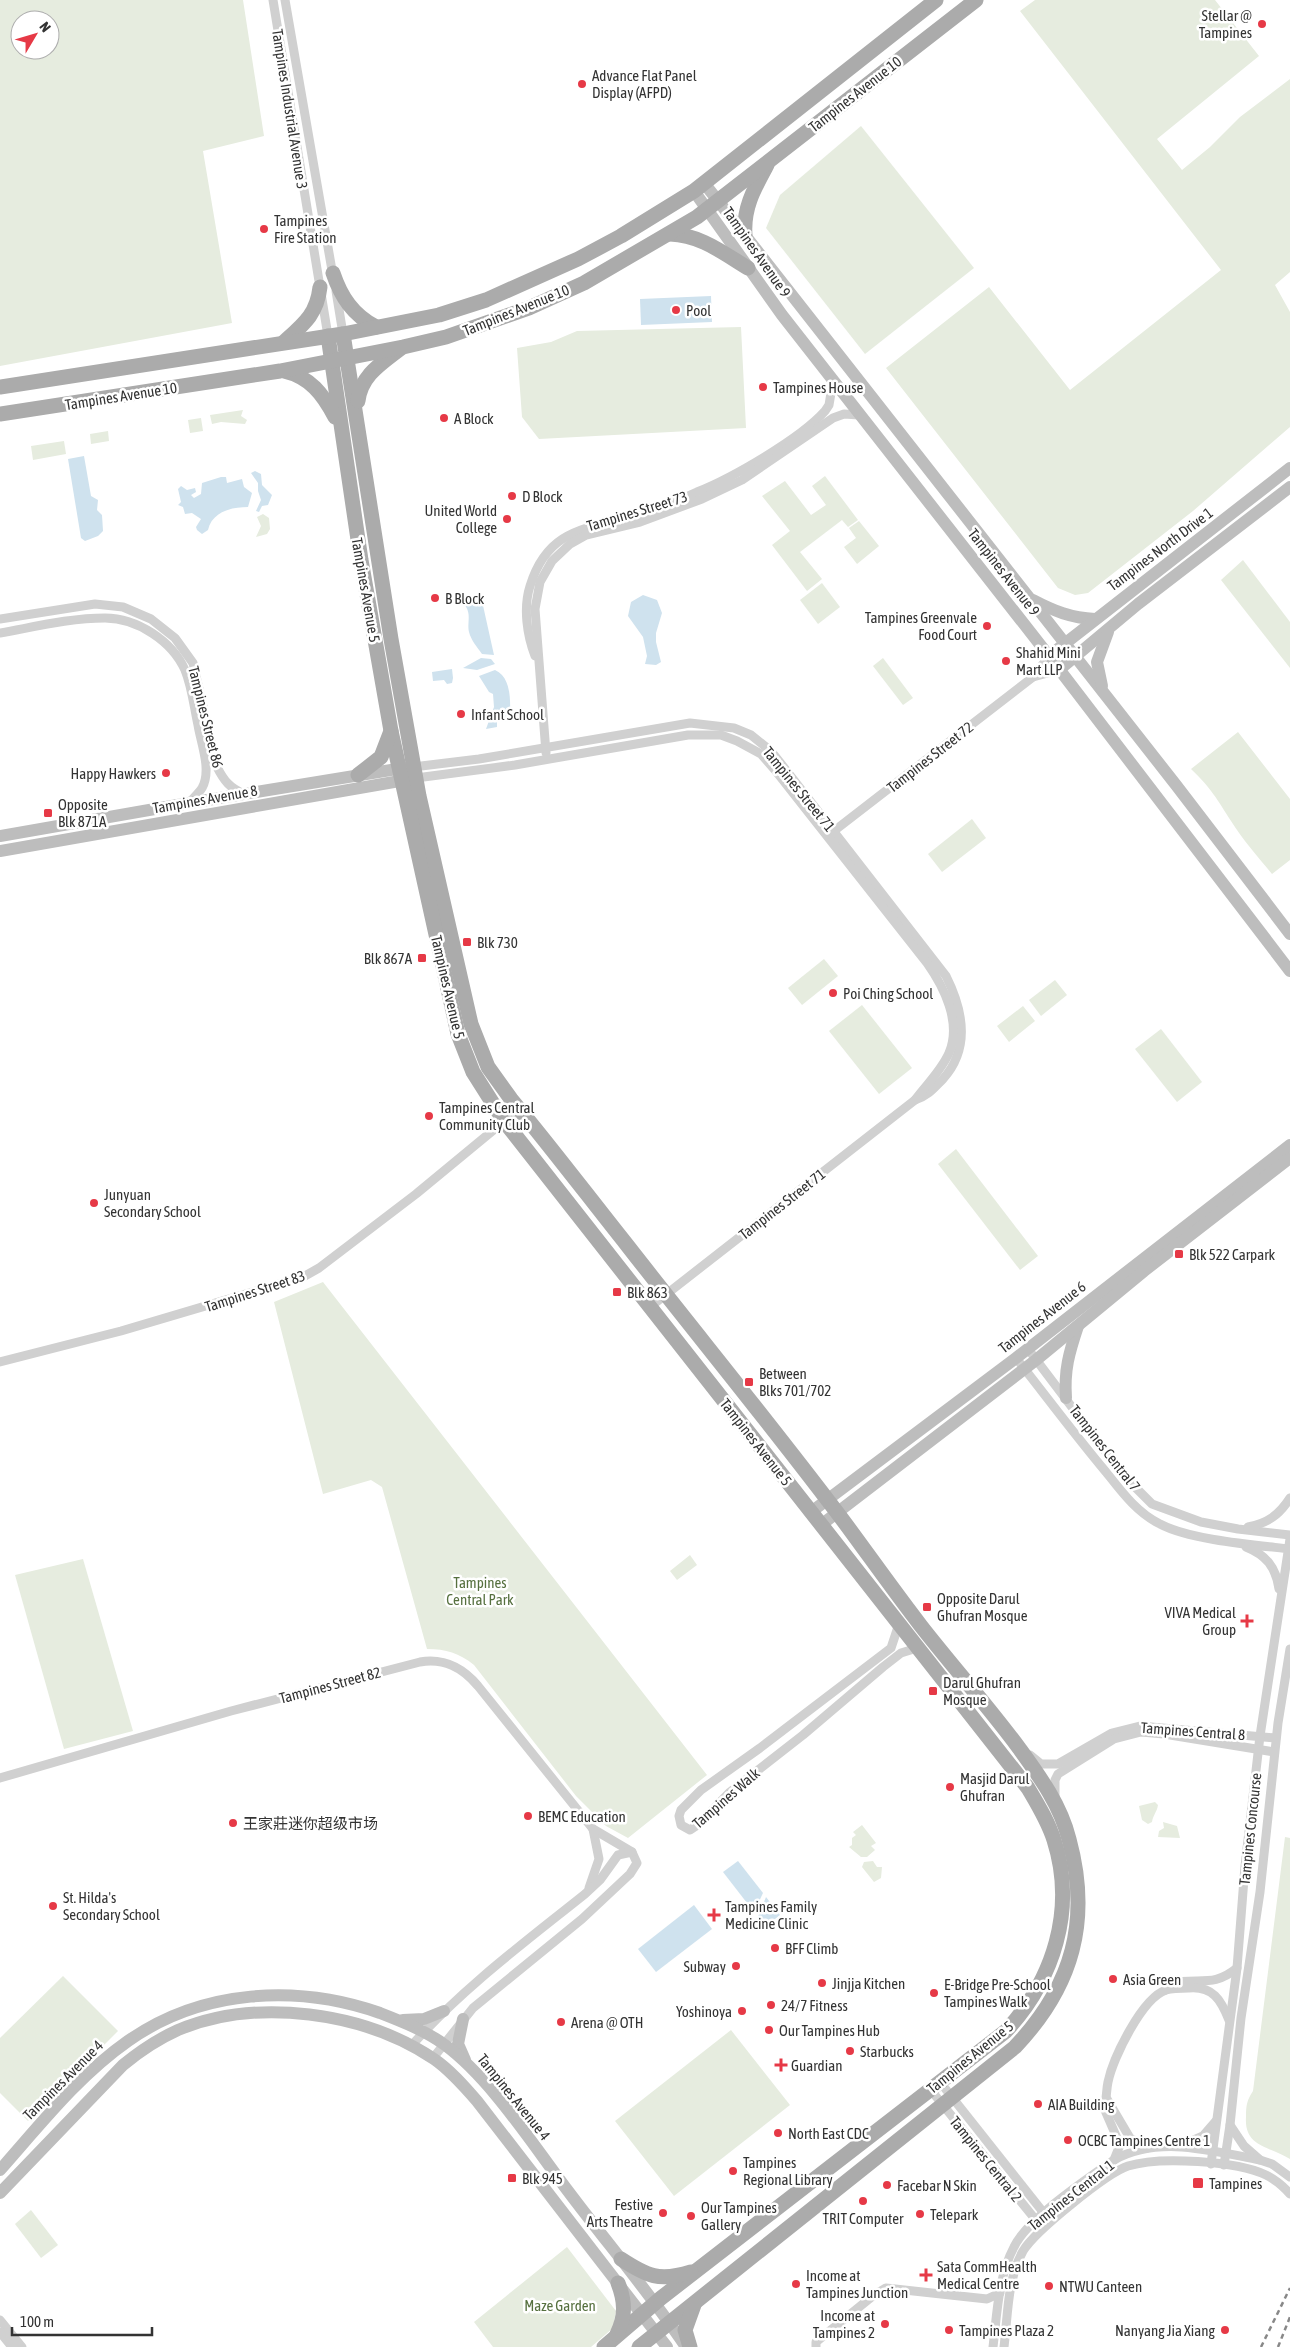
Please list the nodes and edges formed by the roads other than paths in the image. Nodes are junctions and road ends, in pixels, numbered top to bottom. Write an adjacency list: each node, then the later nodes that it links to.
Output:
1 (273, 0): 12 (street, Tampines Industrial Avenue 3)
2 (285, 0): 11 (street, Tampines Industrial Avenue 3)
3 (936, 0): 6 (main road, Tampines Avenue 10)
4 (976, 0): 5 (main road, Tampines Avenue 10)
5 (769, 162): 7 (main road, Tampines Avenue 10); 9 (main road)
6 (699, 187): 7 (main road, Tampines Avenue 9); 13 (main road, Tampines Avenue 10)
7 (712, 205): 8 (main road, Tampines Avenue 10); 9 (main road, Tampines Avenue 9); 10 (main road, Tampines Avenue 9)
8 (670, 234): 10 (main road); 17 (main road, Tampines Avenue 10)
9 (745, 235): 29 (main road, Tampines Avenue 9)
10 (748, 268): 21 (main road, Tampines Avenue 9)
11 (333, 273): 13 (main road); 14 (street, Tampines Industrial Avenue 3)
12 (320, 287): 15 (street, Tampines Industrial Avenue 3); 16 (main road)
13 (376, 327): 14 (main road, Tampines Avenue 10)
14 (343, 334): 15 (main road, Tampines Avenue 10); 18 (main road, Tampines Avenue 5)
15 (328, 336): 16 (main road, Tampines Avenue 10); 19 (main road, Tampines Avenue 5)
16 (284, 342): 22 (main road, Tampines Avenue 10)
17 (403, 347): 18 (main road, Tampines Avenue 10); 23 (main road)
18 (348, 358): 19 (main road, Tampines Avenue 10); 23 (main road, Tampines Avenue 5)
19 (332, 361): 20 (main road, Tampines Avenue 10); 26 (main road, Tampines Avenue 5)
20 (280, 371): 24 (main road, Tampines Avenue 10); 26 (main road)
21 (833, 381): 25 (main road, Tampines Avenue 9); 37 (street, Tampines Street 73)
22 (0, 387)
23 (356, 410): 45 (main road, Tampines Avenue 5)
24 (0, 414)
25 (859, 415): 35 (main road, Tampines Avenue 9); 37 (street, Tampines Street 73)
26 (341, 429): 41 (main road, Tampines Avenue 5)
27 (1290, 468): 31 (main road, Tampines North Drive 1)
28 (1290, 487): 32 (main road, Tampines North Drive 1)
29 (1026, 596): 31 (main road); 34 (main road, Tampines Avenue 9)
30 (0, 619): 42 (street, Tampines Street 86)
31 (1095, 619): 34 (main road, Tampines North Drive 1)
32 (1110, 629): 36 (main road, Tampines North Drive 1); 40 (main road)
33 (0, 633): 42 (street, Tampines Street 86)
34 (1064, 643): 35 (main road, Tampines North Drive 1); 36 (main road, Tampines Avenue 9)
35 (1049, 656): 38 (main road, Tampines Avenue 9); 39 (street, Tampines Street 72)
36 (1075, 658): 38 (main road, Tampines North Drive 1); 40 (main road, Tampines Avenue 9)
37 (538, 662): 43 (street, Tampines Street 73)
38 (1059, 670): 39 (street, Tampines Street 72); 53 (main road, Tampines Avenue 9)
39 (1033, 677): 49 (street, Tampines Street 72)
40 (1104, 693): 52 (main road, Tampines Avenue 9)
41 (391, 731): 45 (main road, Tampines Avenue 5); 46 (main road)
42 (206, 745): 47 (street, Tampines Street 86); 48 (street, Tampines Street 86)
43 (546, 748): 44 (street, Tampines Street 73); 45 (street, Tampines Street 71); 49 (street, Tampines Street 71)
44 (546, 758): 45 (street, Tampines Street 71); 49 (street, Tampines Street 71)
45 (408, 774): 46 (main road, Tampines Avenue 8); 51 (main road, Tampines Avenue 8); 54 (main road, Tampines Avenue 5); 55 (main road, Tampines Avenue 5)
46 (358, 775): 47 (main road, Tampines Avenue 8)
47 (244, 794): 48 (main road, Tampines Avenue 8)
48 (189, 802): 50 (main road, Tampines Avenue 8)
49 (831, 834): 58 (street, Tampines Street 71)
50 (0, 836)
51 (0, 851)
52 (1290, 934)
53 (1290, 971)
54 (519, 1109): 55 (street, Tampines Street 83); 58 (main road, Tampines Avenue 5)
55 (504, 1121): 59 (main road, Tampines Avenue 5); 63 (street, Tampines Street 83)
56 (1290, 1145): 61 (main road, Tampines Avenue 6)
57 (1290, 1158): 60 (main road, Tampines Avenue 6)
58 (666, 1295): 59 (street, Tampines Street 71); 67 (main road, Tampines Avenue 5)
59 (650, 1307): 68 (main road, Tampines Avenue 5)
60 (1078, 1326): 62 (main road, Tampines Avenue 6); 65 (main road)
61 (1028, 1349): 62 (street, Tampines Central 7); 64 (main road, Tampines Avenue 6)
62 (1036, 1360): 64 (main road, Tampines Avenue 6); 65 (street, Tampines Central 7)
63 (0, 1362)
64 (1021, 1363): 67 (main road, Tampines Avenue 6); 69 (main road, Tampines Avenue 6); 74 (street, Tampines Central 7)
65 (1066, 1398): 71 (street, Tampines Central 7)
66 (1290, 1498): 71 (street)
67 (827, 1500): 68 (main road, Tampines Avenue 6); 69 (main road, Tampines Avenue 5)
68 (811, 1512): 70 (main road, Tampines Avenue 5)
69 (837, 1512): 70 (main road, Tampines Avenue 6); 78 (main road, Tampines Avenue 5)
70 (821, 1525): 77 (main road, Tampines Avenue 5)
71 (1238, 1529): 72 (street, Tampines Central 7)
72 (1290, 1535)
73 (1290, 1539): 75 (street, Tampines Concourse)
74 (1236, 1542): 75 (street, Tampines Central 7); 76 (street, Tampines Central 7)
75 (1290, 1549): 76 (street, Tampines Concourse)
76 (1281, 1596): 82 (street, Tampines Concourse)
77 (899, 1624): 79 (main road, Tampines Avenue 5); 79 (street, Tampines Walk)
78 (923, 1628): 79 (main road); 81 (main road, Tampines Avenue 5)
79 (917, 1648): 102 (main road, Tampines Avenue 5)
80 (1290, 1648): 83 (street, Tampines Concourse)
81 (1009, 1736): 82 (street, Tampines Central 8); 87 (main road, Tampines Avenue 5)
82 (1260, 1736): 83 (street, Tampines Central 8); 84 (street, Tampines Concourse)
83 (1276, 1738): 85 (street, Tampines Concourse)
84 (1258, 1749): 85 (street, Tampines Central 8); 87 (street, Tampines Central 8); 91 (street, Tampines Concourse)
85 (1274, 1752): 106 (street, Tampines Concourse)
86 (0, 1778): 88 (street, Tampines Street 82)
87 (1056, 1800): 104 (main road, Tampines Avenue 5)
88 (593, 1829): 89 (street, Tampines Street 82); 90 (street, Tampines Street 82)
89 (632, 1852): 90 (street, Tampines Street 82); 95 (street)
90 (585, 1894): 93 (street, Tampines Street 82)
91 (1237, 1968): 92 (street); 96 (street, Tampines Concourse)
92 (1166, 1990): 96 (street); 103 (street)
93 (444, 2011): 94 (main road); 97 (street, Tampines Street 82)
94 (398, 2020): 97 (main road, Tampines Avenue 4); 115 (main road, Tampines Avenue 4)
95 (463, 2020): 98 (street); 101 (main road)
96 (1230, 2022): 105 (street, Tampines Concourse)
97 (424, 2032): 98 (main road, Tampines Avenue 4); 99 (street, Tampines Street 82)
98 (444, 2044): 100 (street); 101 (main road, Tampines Avenue 4)
99 (412, 2046): 100 (main road, Tampines Avenue 4); 117 (main road, Tampines Avenue 4)
100 (432, 2058): 125 (main road, Tampines Avenue 4)
101 (466, 2062): 123 (main road, Tampines Avenue 4)
102 (935, 2086): 104 (street, Tampines Central 2); 124 (main road, Tampines Avenue 5)
103 (1107, 2099): 108 (street); 111 (street)
104 (947, 2101): 119 (street, Tampines Central 2); 120 (street, Tampines Central 2); 127 (main road, Tampines Avenue 5)
105 (1217, 2120): 107 (street); 109 (street, Tampines Concourse)
106 (1230, 2125): 110 (street, Tampines Concourse); 112 (street)
107 (1180, 2146): 108 (street, Tampines Central 1); 109 (street, Tampines Central 1)
108 (1148, 2148): 111 (street, Tampines Central 1)
109 (1214, 2152): 110 (street, Tampines Central 1); 113 (street, Tampines Concourse)
110 (1226, 2153): 112 (street, Tampines Central 1); 114 (street, Tampines Concourse)
111 (1114, 2160): 119 (street, Tampines Central 1)
112 (1260, 2160): 116 (street, Tampines Central 1)
113 (1211, 2164): 114 (street, Tampines Central 1); 121 (street, Tampines Central 1)
114 (1224, 2165): 118 (street, Tampines Central 1)
115 (0, 2170)
116 (1290, 2177)
117 (0, 2192)
118 (1290, 2194)
119 (1044, 2213): 120 (street, Tampines Central 1); 121 (street, Tampines Central 2)
120 (1035, 2220): 122 (street, Tampines Central 2); 126 (street, Tampines Central 1)
121 (1051, 2222): 122 (street, Tampines Central 1)
122 (1042, 2228): 142 (street, Tampines Central 1)
123 (621, 2259): 124 (main road); 128 (main road, Tampines Avenue 4)
124 (699, 2269): 128 (main road, Tampines Avenue 5)
125 (618, 2282): 129 (main road, Tampines Avenue 4); 134 (main road)
126 (1000, 2293): 140 (street); 141 (street, Tampines Central 1)
127 (700, 2298): 131 (main road, Tampines Avenue 5); 139 (main road)
128 (655, 2304): 129 (main road, Tampines Avenue 5); 131 (main road, Tampines Avenue 4)
129 (642, 2315): 133 (main road, Tampines Avenue 4); 134 (main road, Tampines Avenue 5)
130 (0, 2320): 136 (street)
131 (669, 2322): 133 (main road, Tampines Avenue 5); 139 (main road, Tampines Avenue 4)
132 (0, 2332): 135 (street)
133 (656, 2333): 137 (main road, Tampines Avenue 5); 138 (main road, Tampines Avenue 4)
134 (609, 2343)
135 (12, 2347)
136 (22, 2347)
137 (639, 2347)
138 (667, 2347)
139 (688, 2347)
140 (816, 2347)
141 (993, 2347)
142 (1004, 2347)

